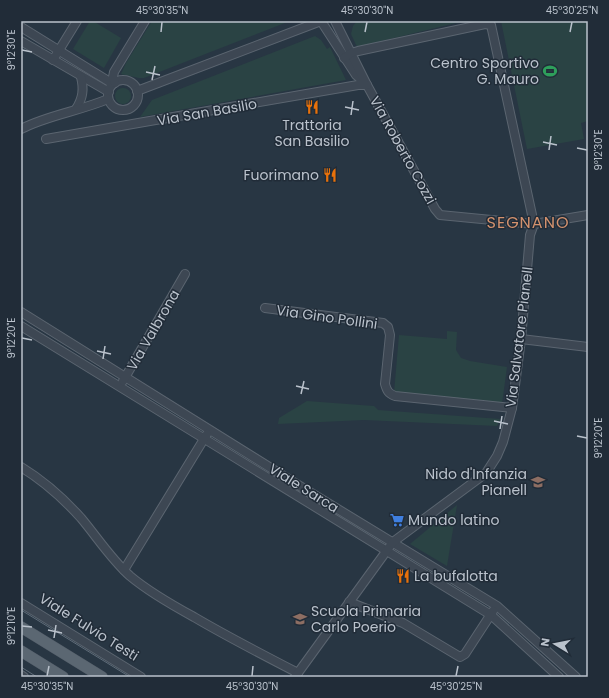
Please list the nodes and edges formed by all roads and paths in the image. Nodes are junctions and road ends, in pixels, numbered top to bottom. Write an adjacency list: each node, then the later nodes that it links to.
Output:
1 (77, 21): 7 (street)
2 (145, 21): 11 (street)
3 (321, 21): 8 (street, Via Roberto Cozzi); 13 (street)
4 (335, 21): 8 (street, Via Roberto Cozzi)
5 (21, 27): 7 (street)
6 (21, 41): 9 (street)
7 (59, 50): 9 (street); 11 (street)
8 (348, 56): 12 (street, Via Roberto Cozzi); 19 (street)
9 (53, 60): 10 (street)
10 (81, 77): 14 (street); 15 (street)
11 (114, 83): 13 (street); 14 (street)
12 (367, 85): 17 (street, Via San Basilio); 19 (street, Via Roberto Cozzi)
13 (137, 91): 14 (street)
14 (108, 95): 15 (street)
15 (76, 109): 16 (street)
16 (21, 129)
17 (46, 139)
18 (588, 215): 19 (street)
19 (534, 224): 24 (street, Via Salvatore Pianell)
20 (185, 274): 26 (street, Via Valbrona)
21 (265, 308): 28 (street, Via Gino Pollini)
22 (21, 312): 26 (street, Viale Sarca)
23 (21, 326): 27 (street, Viale Sarca)
24 (521, 339): 25 (street); 28 (street, Via Salvatore Pianell)
25 (588, 347)
26 (126, 376): 27 (street, Via Valbrona); 29 (street, Viale Sarca)
27 (120, 386): 30 (street, Viale Sarca)
28 (512, 408): 32 (street, Via Salvatore Pianell)
29 (210, 429): 30 (street); 32 (street, Viale Sarca)
30 (204, 438): 33 (street, Viale Sarca); 34 (street)
31 (21, 467): 34 (street)
32 (393, 542): 33 (street, Via Salvatore Pianell); 37 (street, Viale Sarca)
33 (386, 551): 35 (street, Via Salvatore Pianell); 38 (street, Viale Sarca)
34 (124, 570): 42 (street)
35 (349, 602): 38 (street); 42 (street, Via Salvatore Pianell)
36 (21, 603): 46 (street, Viale Fulvio Testi)
37 (496, 606): 38 (street); 48 (street, Viale Sarca)
38 (491, 615): 47 (street, Viale Sarca)
39 (21, 627): 45 (main road)
40 (21, 651): 44 (main road)
41 (21, 675): 43 (street)
42 (296, 675)
43 (24, 677)
44 (63, 677)
45 (102, 677)
46 (141, 677)
47 (559, 677)
48 (576, 677)

